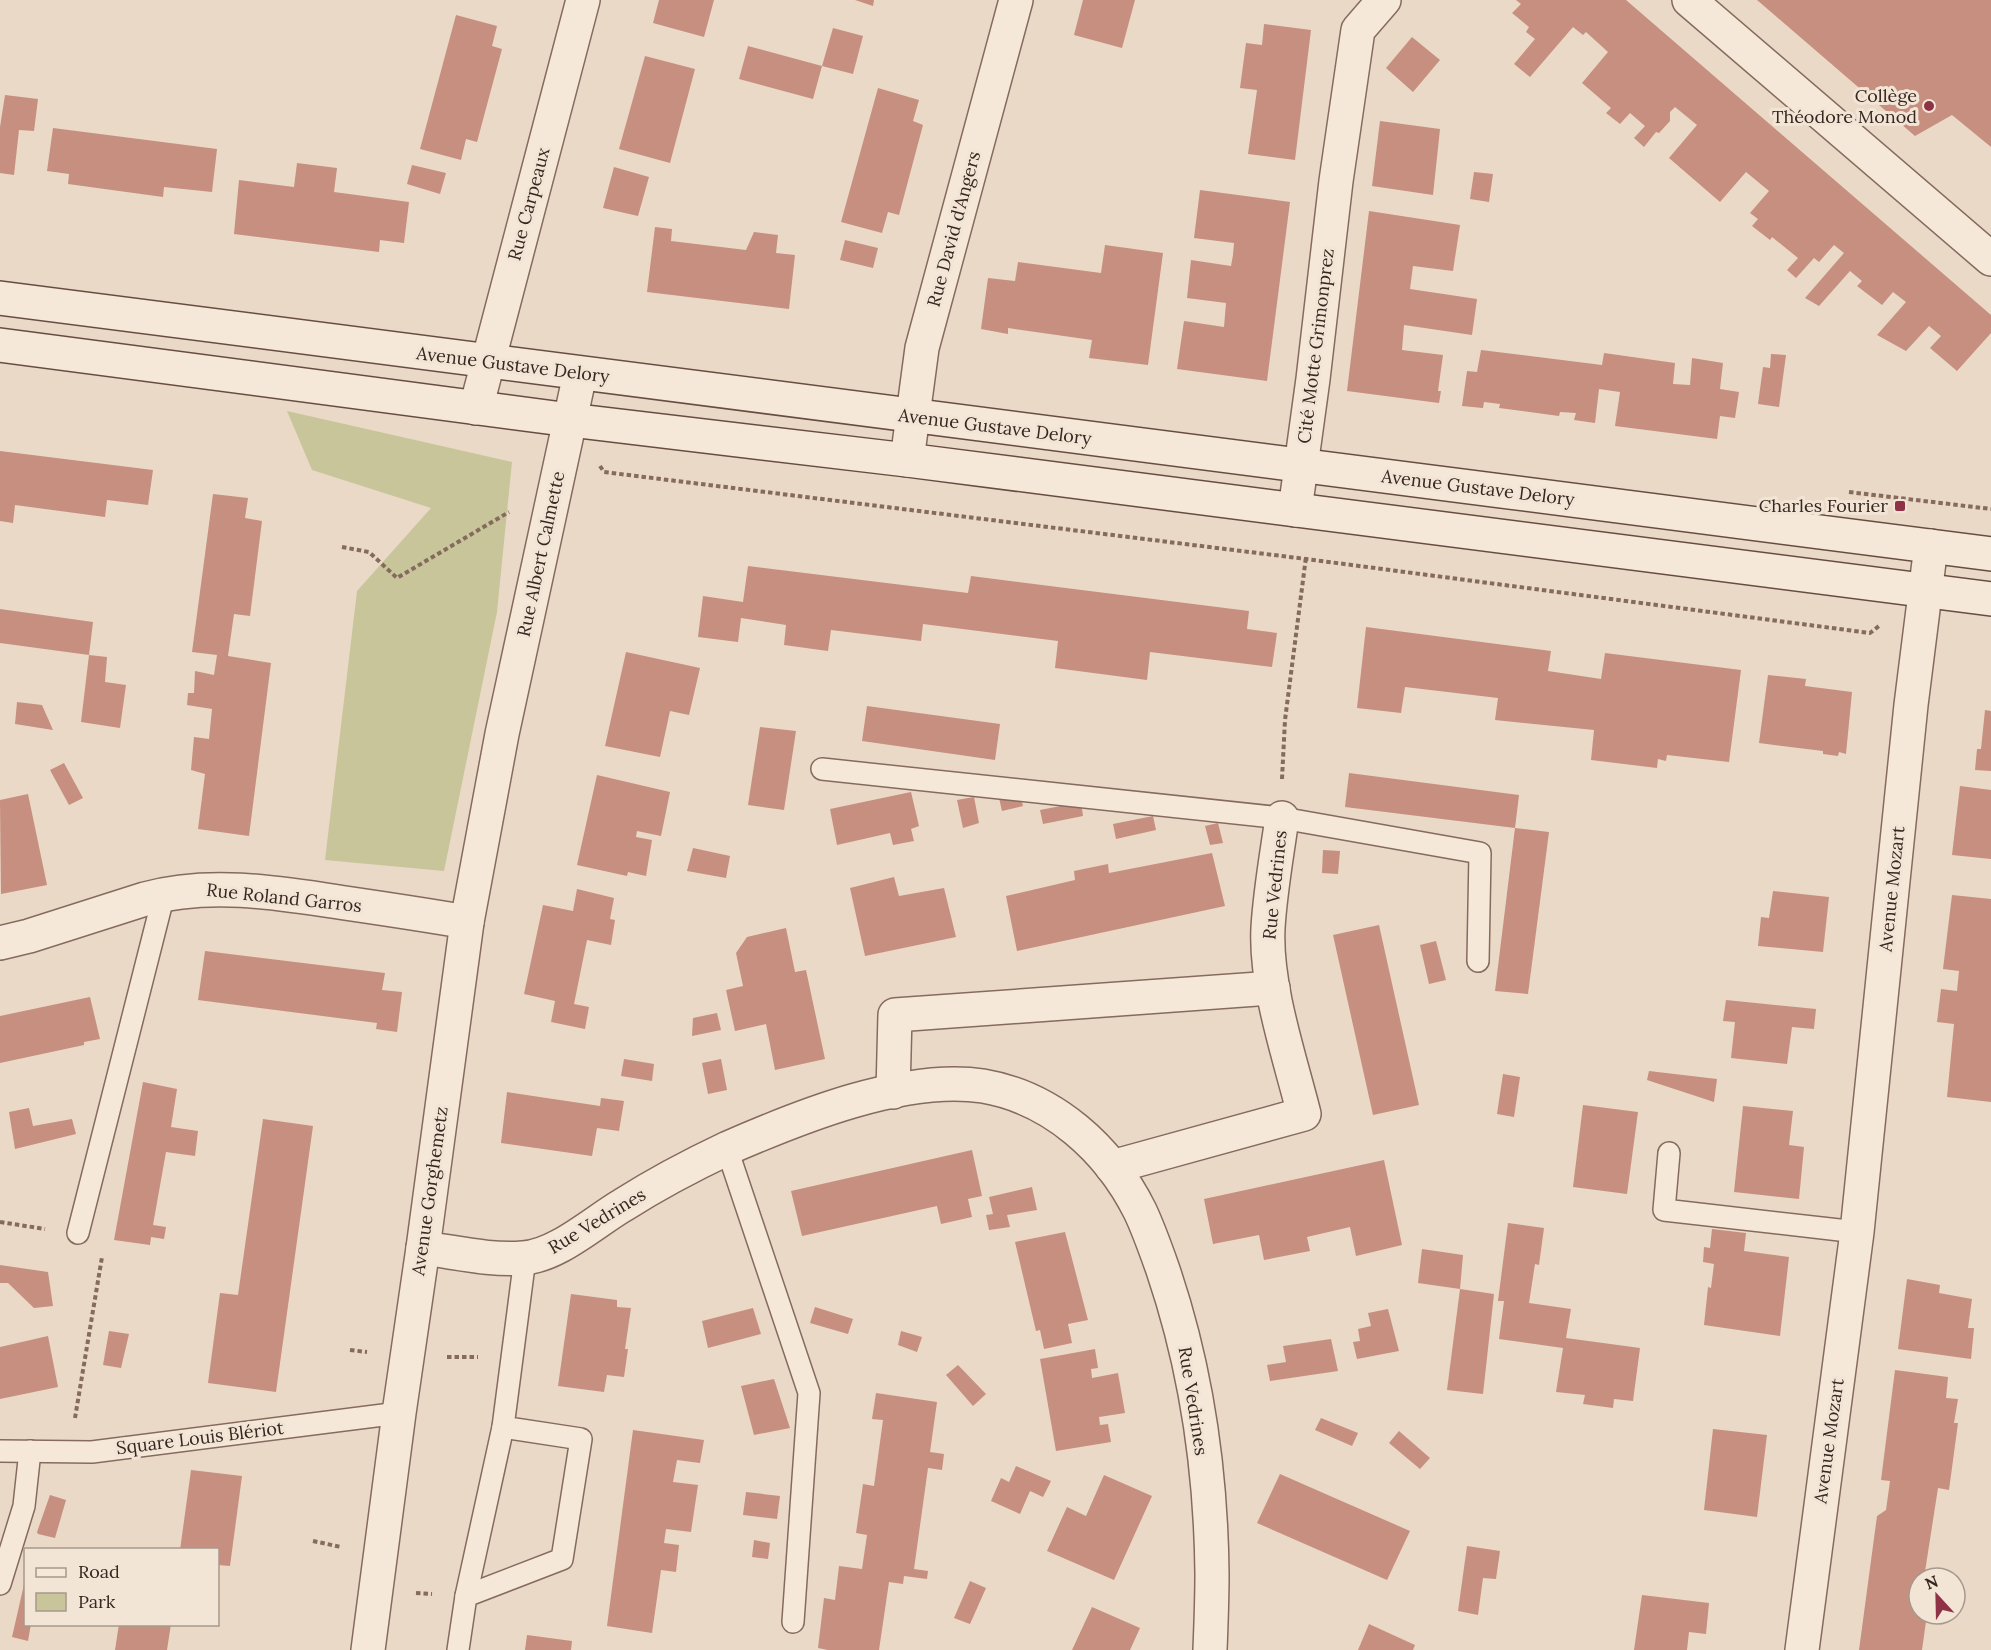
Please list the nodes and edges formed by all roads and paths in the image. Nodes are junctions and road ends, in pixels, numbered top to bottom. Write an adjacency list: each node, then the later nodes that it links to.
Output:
1 (583, 0): 8 (street, Rue Carpeaux)
2 (1016, 0): 11 (street, Rue David d'Angers)
3 (1384, 0): 14 (street, Cité Motte Grimonprez)
4 (1689, 0): 5 (street)
5 (1991, 259)
6 (0, 298): 8 (street, Avenue Gustave Delory)
7 (0, 345): 10 (street)
8 (488, 362): 9 (street, Avenue Gustave Delory); 10 (street, Rue Carpeaux)
9 (580, 374): 11 (street, Avenue Gustave Delory); 12 (street, Rue Albert Calmette)
10 (476, 408): 12 (street)
11 (913, 416): 13 (street, Rue David d'Angers); 14 (street, Avenue Gustave Delory)
12 (570, 420): 13 (street); 15 (street, Rue Albert Calmette); 20 (path)
13 (908, 460): 16 (street)
14 (1300, 465): 16 (street, Cité Motte Grimonprez); 17 (street, Avenue Gustave Delory)
15 (556, 484): 18 (path); 23 (street, Rue Albert Calmette)
16 (1303, 511): 20 (path); 21 (street)
17 (1931, 546): 19 (street, Avenue Gustave Delory); 21 (street, Avenue Mozart)
18 (342, 547)
19 (1991, 554)
20 (1306, 559): 21 (path); 25 (path)
21 (1925, 591): 22 (street); 36 (street, Avenue Mozart)
22 (1991, 599)
23 (502, 734): 27 (street, Avenue Gorghemetz)
24 (822, 770): 25 (lane)
25 (1282, 818): 29 (lane); 30 (street, Rue Vedrines)
26 (164, 894): 27 (street, Rue Roland Garros); 28 (street, Rue Roland Garros); 37 (lane)
27 (467, 922): 38 (street, Avenue Gorghemetz)
28 (0, 943)
29 (1478, 961)
30 (1273, 988): 31 (street); 34 (street, Rue Vedrines)
31 (893, 1092): 32 (street, Rue Vedrines); 34 (street, Rue Vedrines)
32 (727, 1149): 39 (street, Rue Vedrines); 48 (lane)
33 (1669, 1153): 36 (lane)
34 (1112, 1167): 51 (street, Rue Vedrines)
35 (0, 1222): 37 (path)
36 (1857, 1232): 52 (street, Avenue Mozart)
37 (78, 1233): 44 (path)
38 (423, 1248): 39 (street, Rue Vedrines); 40 (street, Avenue Gorghemetz)
39 (525, 1258): 41 (lane)
40 (399, 1413): 44 (lane, Square Louis Blériot); 46 (street, Avenue Gorghemetz)
41 (503, 1427): 47 (lane); 47 (lane)
42 (0, 1451): 43 (lane, Square Louis Blériot)
43 (30, 1451): 44 (lane, Square Louis Blériot); 45 (lane)
44 (69, 1451)
45 (0, 1584)
46 (376, 1590): 47 (path); 49 (street, Avenue Gorghemetz)
47 (466, 1596): 50 (lane)
48 (793, 1622)
49 (369, 1650)
50 (458, 1650)
51 (1210, 1650)
52 (1802, 1650)

